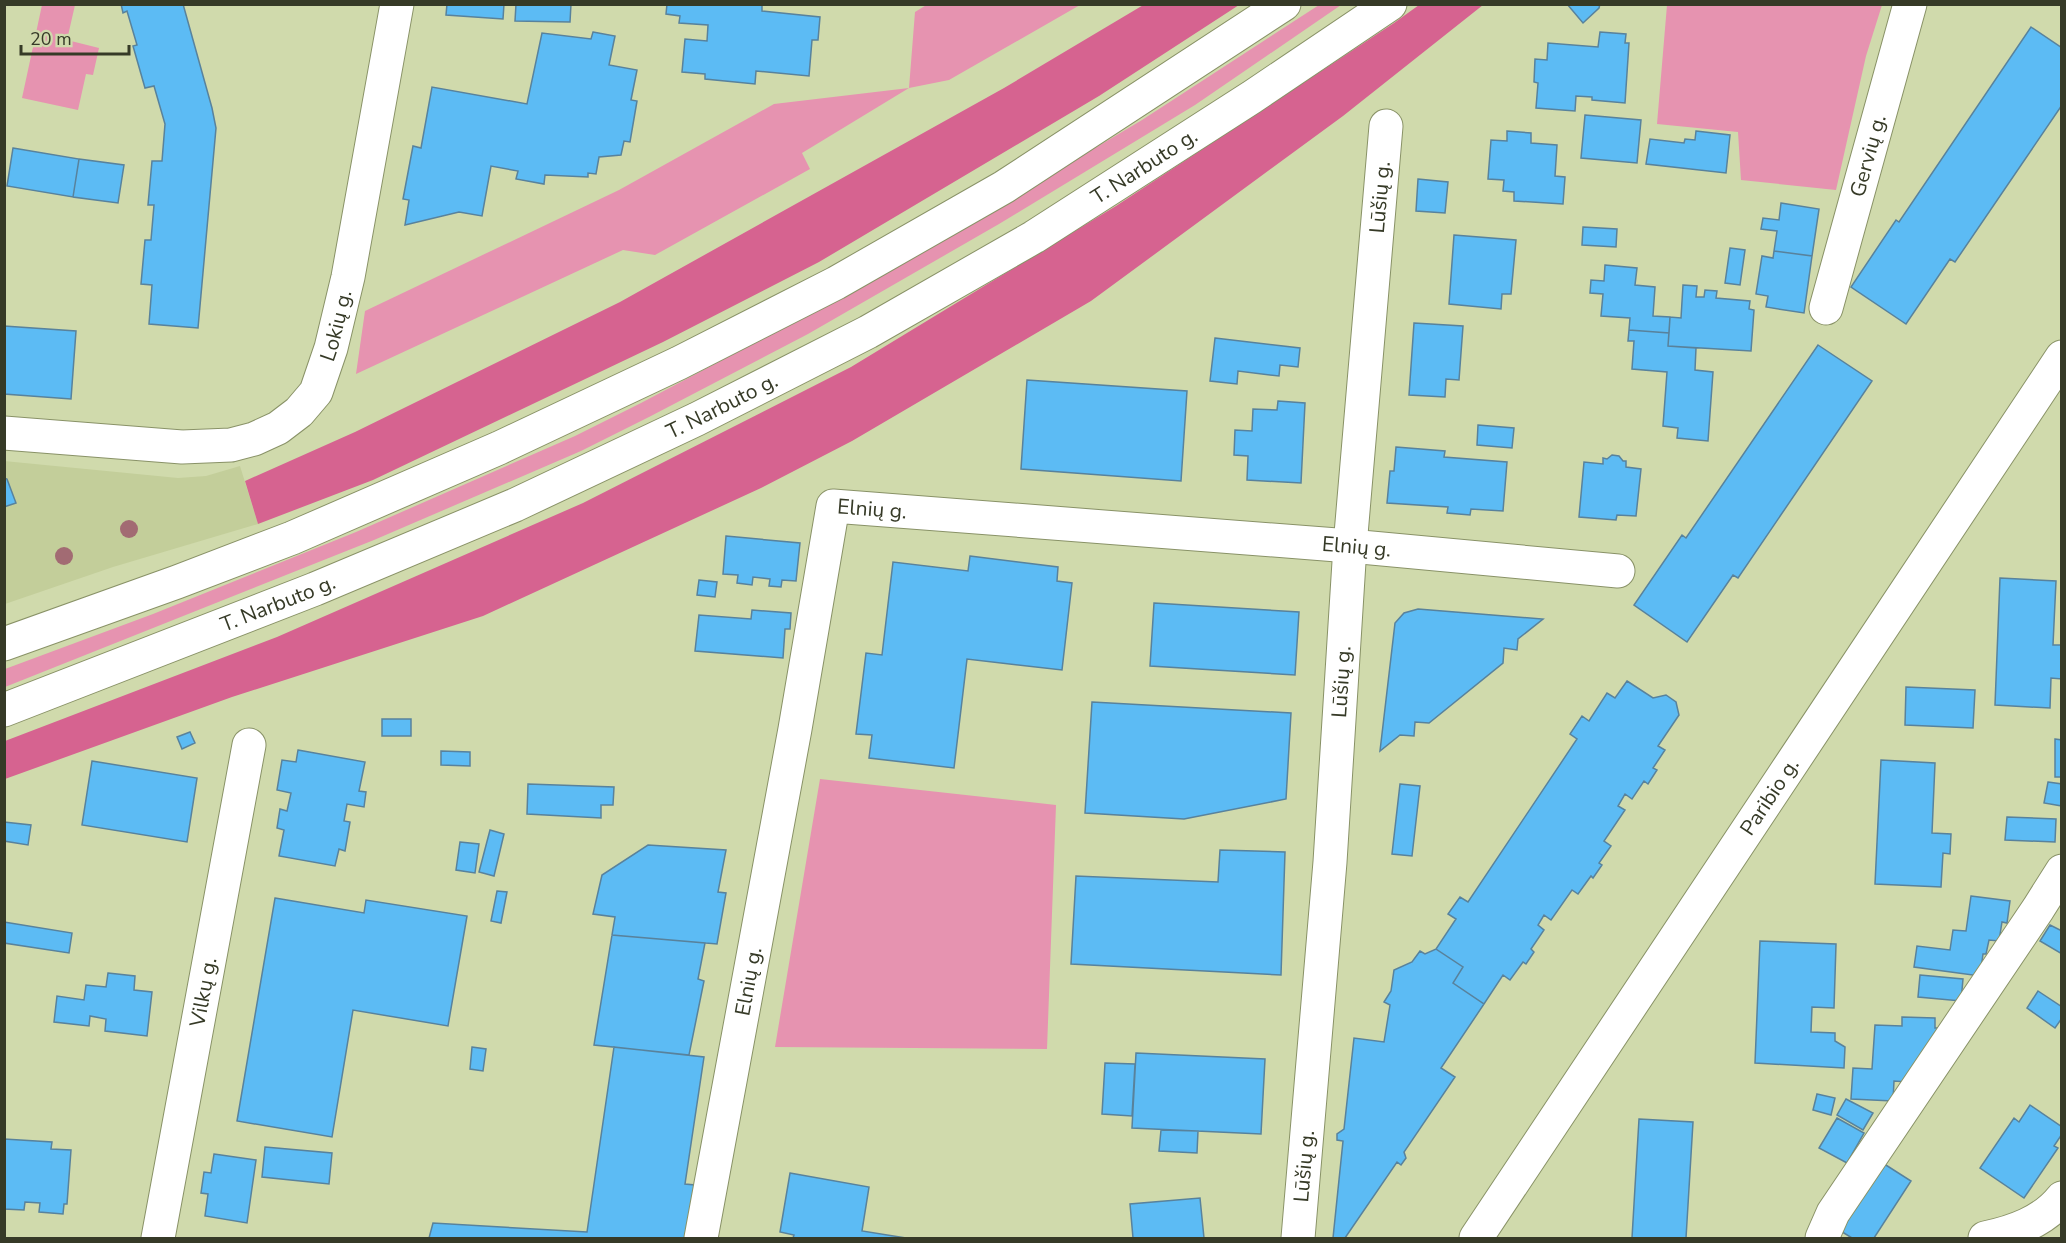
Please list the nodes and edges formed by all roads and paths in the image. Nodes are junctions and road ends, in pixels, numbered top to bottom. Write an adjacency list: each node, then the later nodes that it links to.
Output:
1 (397, 4): 8 (street, Lokių g.)
2 (1284, 4): 11 (street)
3 (1390, 4): 12 (street, T. Narbuto g.)
4 (1910, 4): 6 (street, Gervių g.)
5 (1386, 126): 9 (street, Lūšių g.)
6 (1826, 308)
7 (2061, 357): 19 (street, Paribio g.)
8 (4, 432)
9 (1350, 546): 10 (street, Elnių g.); 17 (street, Elnių g.); 18 (street, Lūšių g.)
10 (1618, 571)
11 (4, 644)
12 (4, 710)
13 (249, 745): 16 (street, Vilkų g.)
14 (2061, 872): 20 (street)
15 (2061, 1198): 21 (street)
16 (158, 1239)
17 (702, 1239)
18 (1298, 1239)
19 (1476, 1239)
20 (1822, 1239)
21 (1985, 1239)

